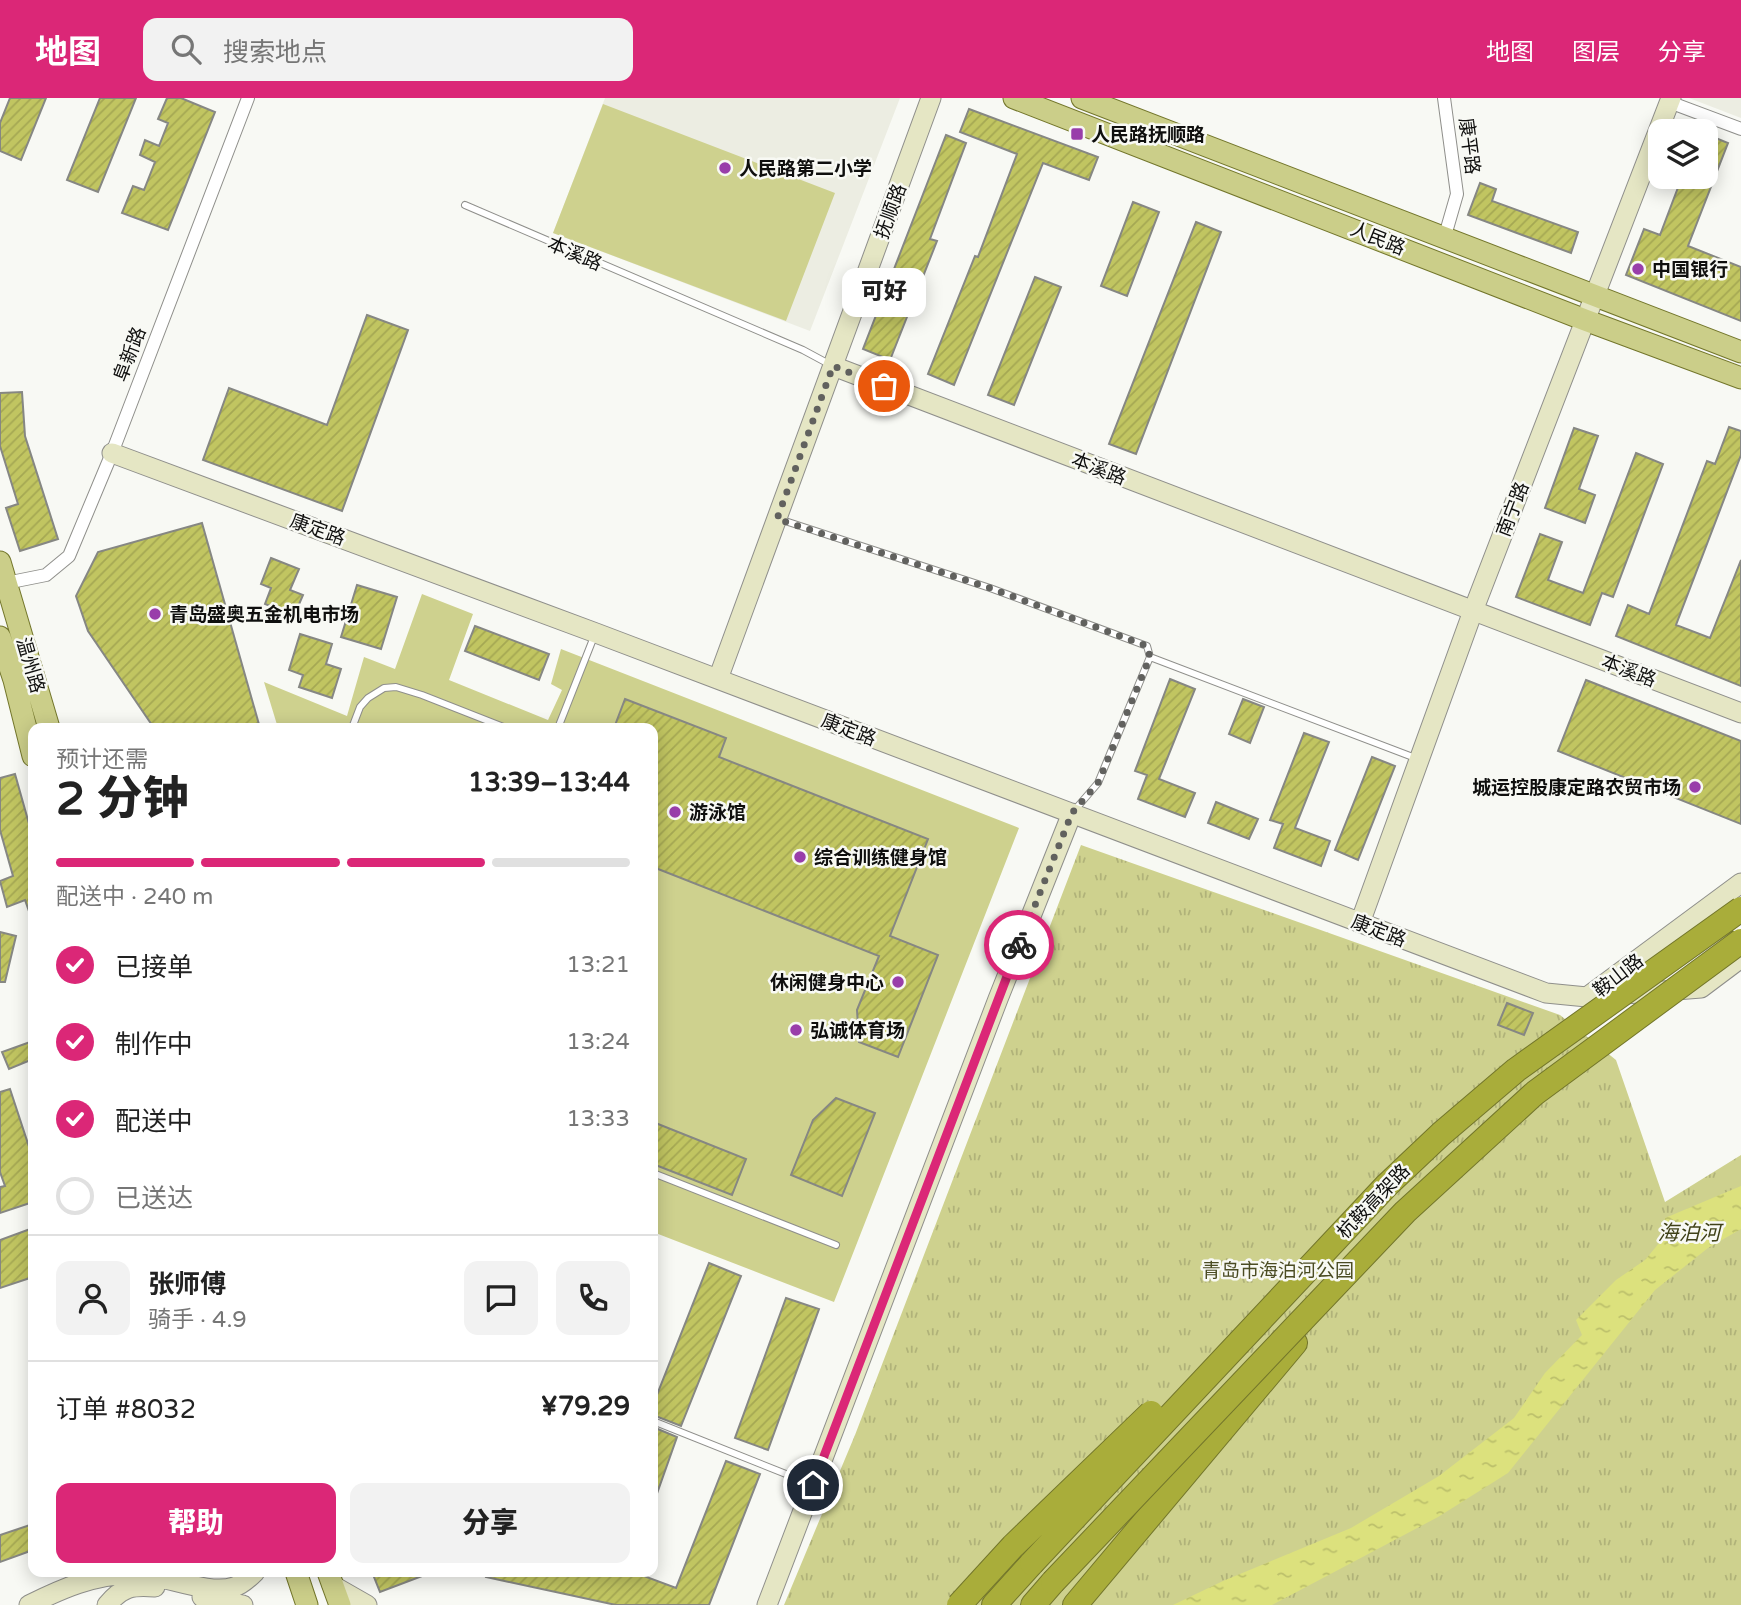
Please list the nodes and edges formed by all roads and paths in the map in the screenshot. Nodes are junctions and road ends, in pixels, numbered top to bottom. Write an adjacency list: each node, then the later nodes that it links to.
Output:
1 (248, 98): 15 (street, 阜新路)
2 (931, 98): 13 (street, 抚顺路)
3 (1014, 98): 11 (main road, 人民路)
4 (1082, 98): 9 (main road, 人民路)
5 (1444, 98): 9 (street, 康平路)
6 (1670, 100): 7 (street); 10 (street, 南宁路)
7 (1741, 129)
8 (465, 205): 13 (lane, 本溪路)
9 (1444, 239): 10 (main road, 人民路)
10 (1594, 296): 11 (street, 南宁路); 12 (main road, 人民路)
11 (1585, 320): 14 (main road, 人民路); 19 (street, 南宁路)
12 (1741, 352)
13 (833, 366): 16 (street, 抚顺路); 19 (street, 本溪路)
14 (1741, 378)
15 (112, 453): 18 (street, 阜新路); 20 (street, 康定路)
16 (777, 519): 22 (lane); 23 (street, 抚顺路)
17 (0, 562): 18 (main road, 温州路)
18 (6, 583): 25 (main road, 温州路)
19 (1473, 611): 24 (street, 本溪路); 30 (street, 南宁路)
20 (596, 633): 23 (street, 康定路); 28 (lane)
21 (0, 638): 29 (main road, 温州路)
22 (1150, 657): 30 (lane); 31 (lane)
23 (718, 679): 31 (street, 康定路)
24 (1741, 713)
25 (48, 723)
26 (354, 723): 27 (lane)
27 (493, 723)
28 (560, 723)
29 (28, 737)
30 (1419, 760): 34 (street, 南宁路)
31 (1072, 813): 34 (street, 康定路); 43 (street)
32 (1741, 883): 37 (street, 鞍山路)
33 (1741, 909): 39 (highway, 杭鞍高架路, bridge)
34 (1360, 923): 37 (street, 康定路)
35 (1741, 941): 40 (highway, 杭鞍高架路, bridge)
36 (1741, 958): 37 (street, 鞍山路)
37 (1587, 997)
38 (658, 1175): 41 (lane)
39 (1386, 1186): 56 (highway, bridge); 57 (highway, 杭鞍高架路, bridge)
40 (1405, 1212): 58 (highway, 杭鞍高架路, bridge); 59 (highway, bridge)
41 (836, 1245)
42 (658, 1423): 43 (lane)
43 (813, 1485): 55 (street)
44 (99, 1577): 49 (street)
45 (156, 1577): 46 (street)
46 (249, 1577)
47 (298, 1577): 52 (main road)
48 (330, 1578): 53 (main road); 54 (street)
49 (29, 1605)
50 (107, 1605): 51 (street)
51 (243, 1605)
52 (307, 1605)
53 (340, 1605)
54 (367, 1605)
55 (767, 1605)
56 (959, 1605)
57 (994, 1605)
58 (1032, 1605)
59 (1075, 1605)

